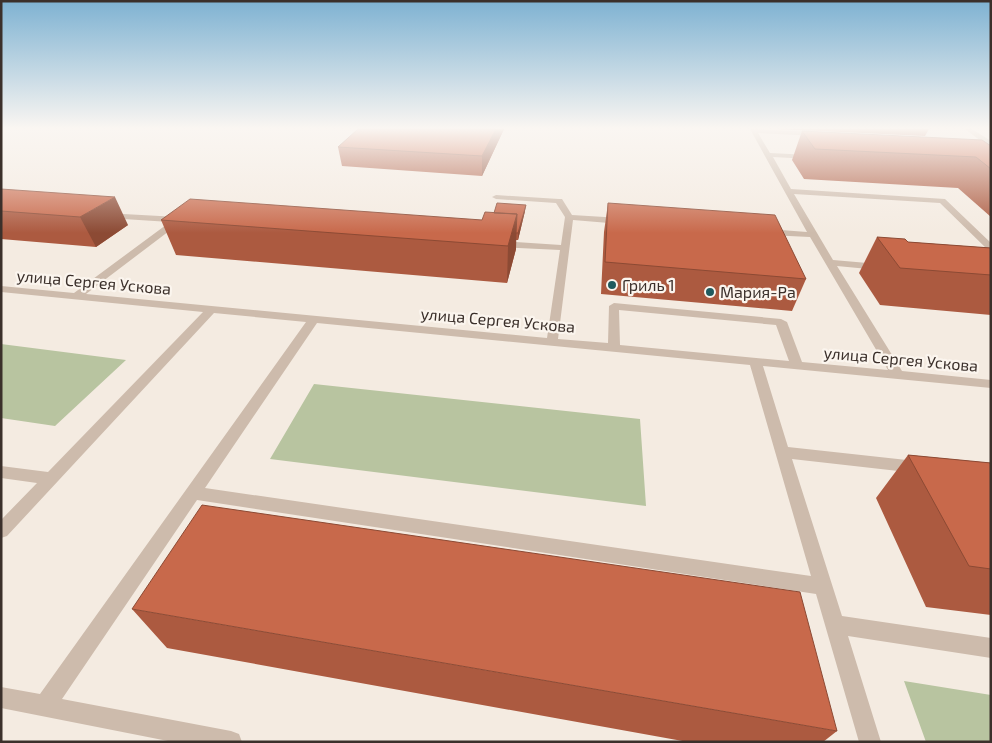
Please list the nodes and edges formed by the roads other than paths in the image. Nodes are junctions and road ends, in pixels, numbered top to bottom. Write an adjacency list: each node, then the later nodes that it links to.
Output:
1 (772, 164): 2 (street)
2 (788, 191): 8 (street); 11 (street)
3 (496, 197): 5 (street)
4 (99, 214): 15 (street)
5 (569, 218): 6 (street); 10 (street)
6 (628, 222)
7 (754, 231): 8 (street)
8 (812, 235): 12 (street)
9 (485, 243): 10 (street)
10 (565, 248): 18 (street)
11 (991, 248)
12 (830, 263): 13 (street); 22 (street)
13 (886, 268)
14 (1, 289): 15 (street, улица Сергея Ускова)
15 (77, 296): 16 (street, улица Сергея Ускова)
16 (211, 309): 17 (street, улица Сергея Ускова); 27 (street)
17 (314, 319): 18 (street, улица Сергея Ускова); 28 (street)
18 (552, 341): 19 (street, улица Сергея Ускова)
19 (614, 347): 20 (street, улица Сергея Ускова); 21 (street)
20 (755, 361): 21 (street, улица Сергея Ускова); 24 (street)
21 (797, 365): 22 (street, улица Сергея Ускова)
22 (897, 374): 23 (street, улица Сергея Ускова)
23 (991, 384)
24 (782, 452): 25 (street); 30 (street)
25 (934, 469)
26 (1, 472): 27 (street)
27 (51, 479): 29 (street)
28 (193, 493): 30 (street); 34 (street)
29 (1, 531)
30 (822, 586): 31 (street)
31 (835, 625): 32 (street); 36 (street)
32 (991, 648)
33 (1, 697): 34 (street)
34 (45, 706): 35 (street)
35 (231, 742)
36 (870, 742)

